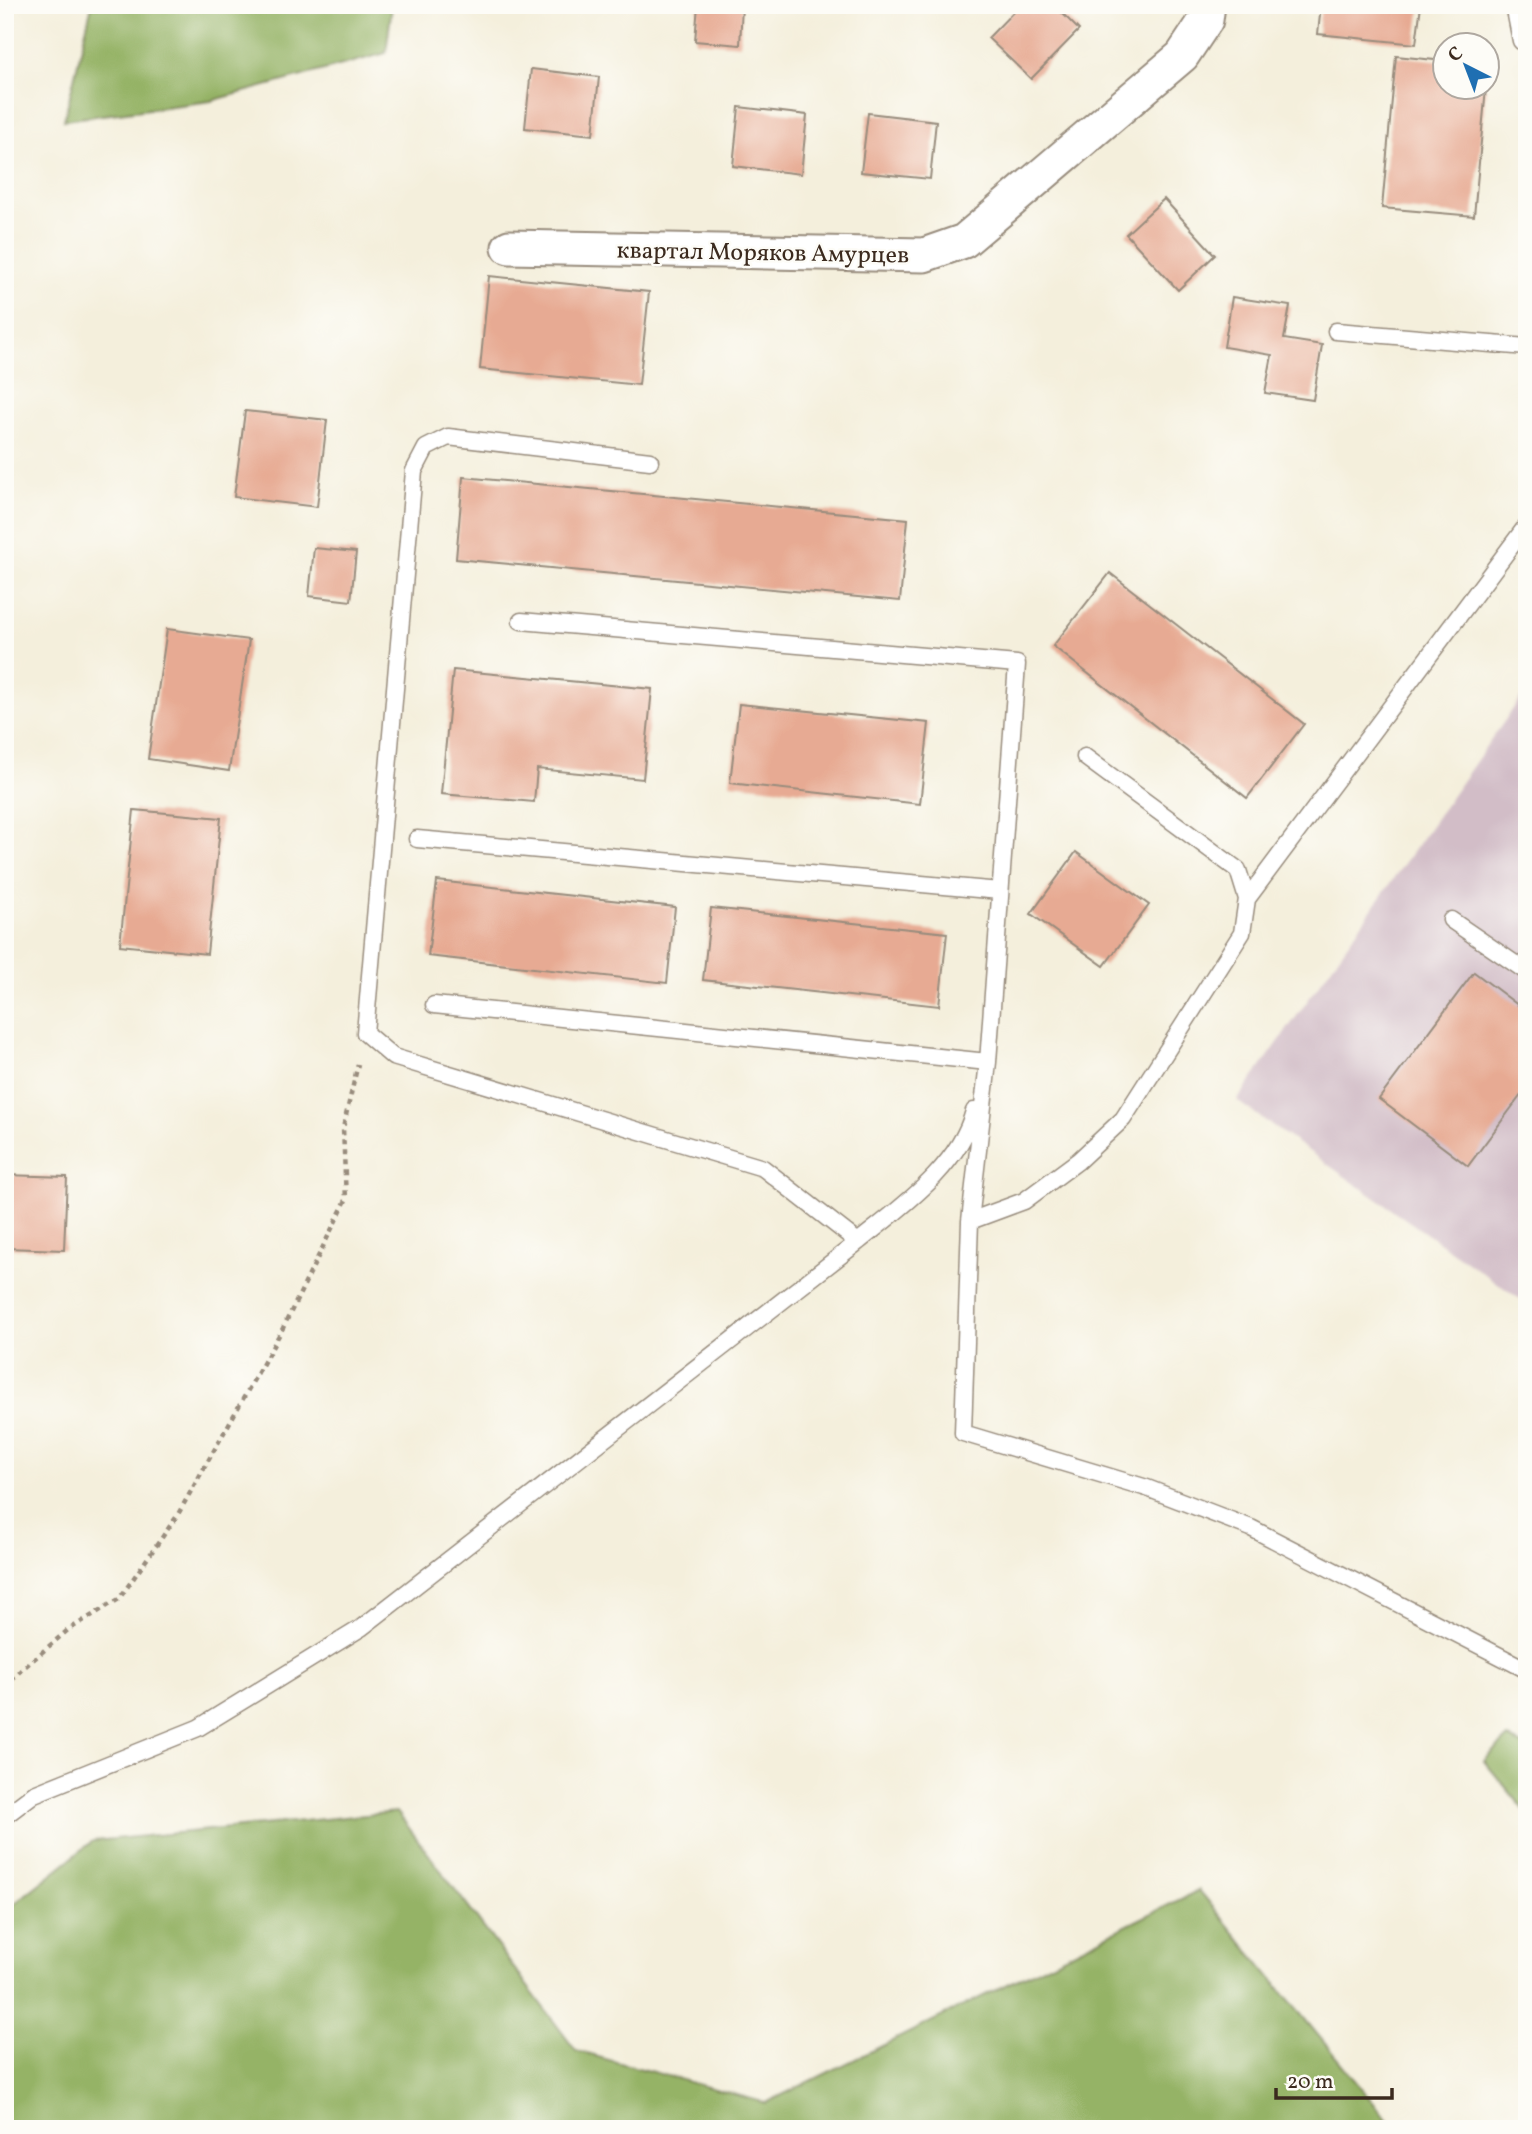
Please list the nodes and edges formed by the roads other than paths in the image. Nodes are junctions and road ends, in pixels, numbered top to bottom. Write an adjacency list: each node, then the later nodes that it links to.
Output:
1 (1208, 5): 4 (street, квартал Моряков Амурцев)
2 (1514, 5): 3 (lane)
3 (1521, 41)
4 (509, 247)
5 (1336, 331): 6 (lane)
6 (1527, 347)
7 (650, 461): 19 (lane)
8 (1527, 525): 13 (lane)
9 (521, 621): 12 (lane)
10 (1085, 757): 13 (lane)
11 (417, 839): 12 (lane)
12 (1000, 891): 17 (lane)
13 (1247, 899): 18 (lane)
14 (1451, 920): 15 (lane)
15 (1527, 972)
16 (434, 1005): 17 (lane)
17 (988, 1062): 18 (lane); 19 (lane)
18 (970, 1222): 20 (lane)
19 (858, 1242): 21 (lane)
20 (1527, 1670)
21 (5, 1816)

